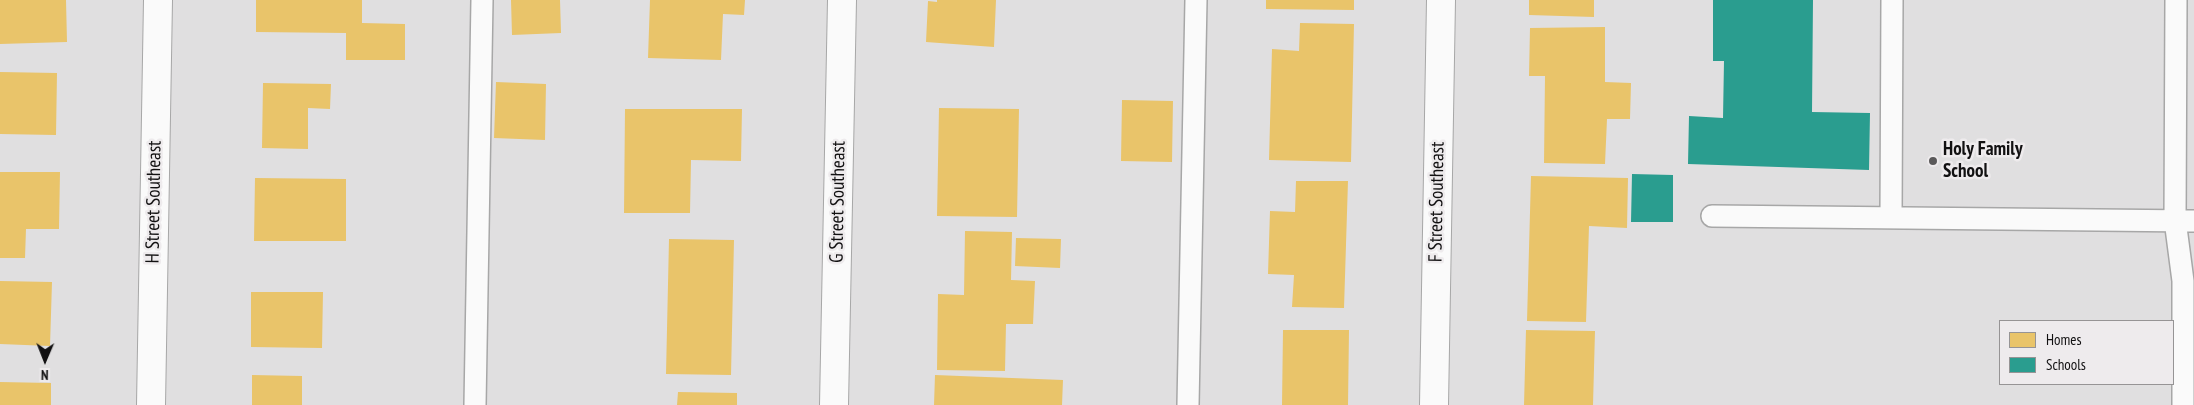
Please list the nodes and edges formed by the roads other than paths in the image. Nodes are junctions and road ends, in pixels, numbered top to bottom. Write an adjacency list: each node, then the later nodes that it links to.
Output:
1 (158, 0): 11 (street, H Street Southeast)
2 (482, 0): 12 (lane)
3 (842, 0): 13 (street, G Street Southeast)
4 (1196, 0): 14 (lane)
5 (1441, 0): 15 (street, F Street Southeast)
6 (1892, 0): 9 (lane)
7 (2176, 0): 10 (lane)
8 (1712, 216): 9 (lane)
9 (1891, 217): 10 (lane)
10 (2184, 220): 16 (lane)
11 (151, 405)
12 (475, 405)
13 (834, 405)
14 (1188, 405)
15 (1434, 405)
16 (2183, 405)

